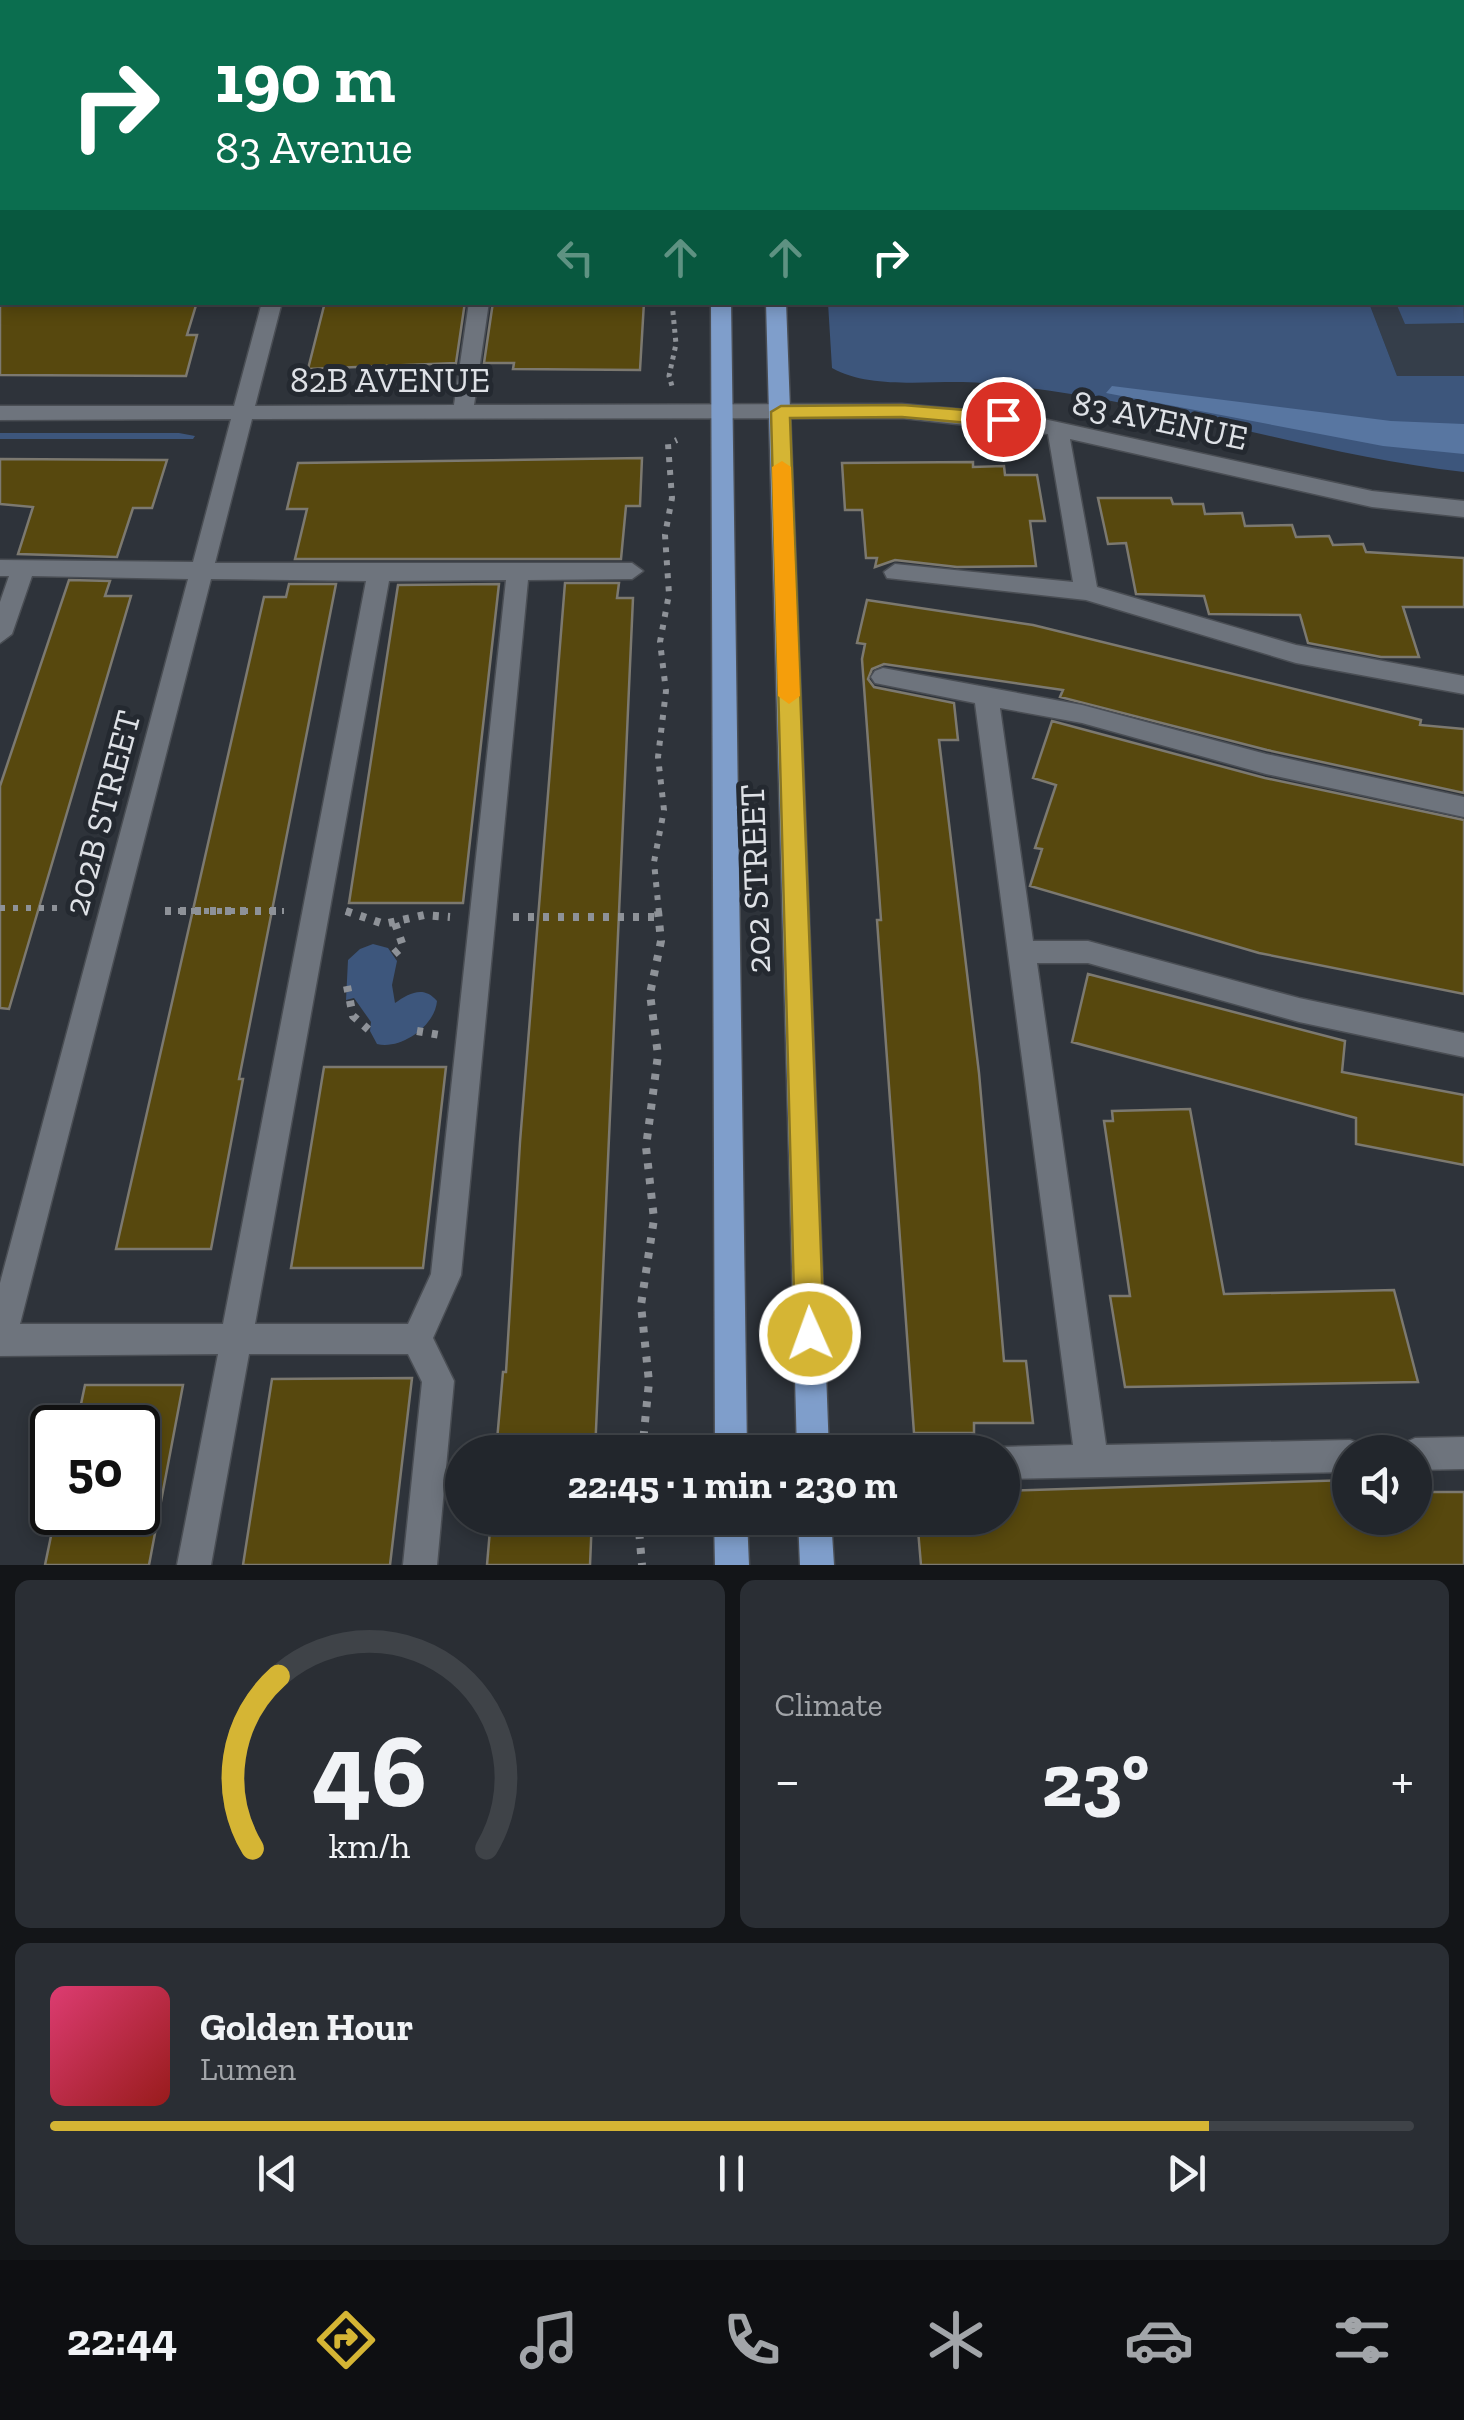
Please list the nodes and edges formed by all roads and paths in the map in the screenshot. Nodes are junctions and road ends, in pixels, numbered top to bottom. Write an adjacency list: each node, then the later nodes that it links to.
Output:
1 (271, 305): 11 (street, 202B STREET)
2 (480, 305): 8 (street)
3 (672, 305): 6 (path)
4 (721, 305): 7 (main road, 202 STREET)
5 (776, 305): 9 (main road, 202 STREET)
6 (677, 387)
7 (721, 411): 8 (street, 82B AVENUE); 9 (street, 82B AVENUE); 41 (main road, 202 STREET)
8 (464, 412): 11 (street, 82B AVENUE)
9 (781, 412): 12 (street, 83 AVENUE); 42 (main road, 202 STREET)
10 (0, 413): 11 (street, 82B AVENUE)
11 (242, 413): 15 (street, 202B STREET)
12 (1058, 431): 14 (street, 83 AVENUE); 21 (street)
13 (678, 440): 40 (path)
14 (1464, 510)
15 (201, 568): 16 (street); 20 (street); 38 (street, 202B STREET)
16 (11, 569): 22 (street)
17 (518, 571): 18 (street); 20 (street); 37 (street)
18 (632, 571)
19 (895, 572): 21 (street)
20 (379, 573): 30 (street)
21 (1086, 592): 24 (street)
22 (0, 634)
23 (883, 677): 25 (street)
24 (1464, 685)
25 (986, 694): 26 (street); 32 (street)
26 (1464, 807)
27 (0, 908): 28 (path)
28 (62, 908)
29 (165, 911): 30 (path)
30 (317, 911): 39 (street)
31 (395, 924): 33 (path)
32 (1021, 952): 36 (street); 46 (street)
33 (394, 954)
34 (348, 1000): 35 (path)
35 (370, 1031)
36 (1464, 1045)
37 (417, 1339): 39 (street); 52 (street)
38 (0, 1340): 39 (street)
39 (238, 1340): 51 (street)
40 (644, 1435)
41 (731, 1435)
42 (812, 1435)
43 (1464, 1453): 44 (street)
44 (1432, 1454)
45 (1332, 1456): 46 (street)
46 (1092, 1462): 47 (street)
47 (1020, 1463)
48 (639, 1535): 53 (path)
49 (732, 1535): 54 (main road)
50 (816, 1535): 55 (main road)
51 (194, 1565)
52 (420, 1565)
53 (642, 1565)
54 (732, 1565)
55 (817, 1565)

